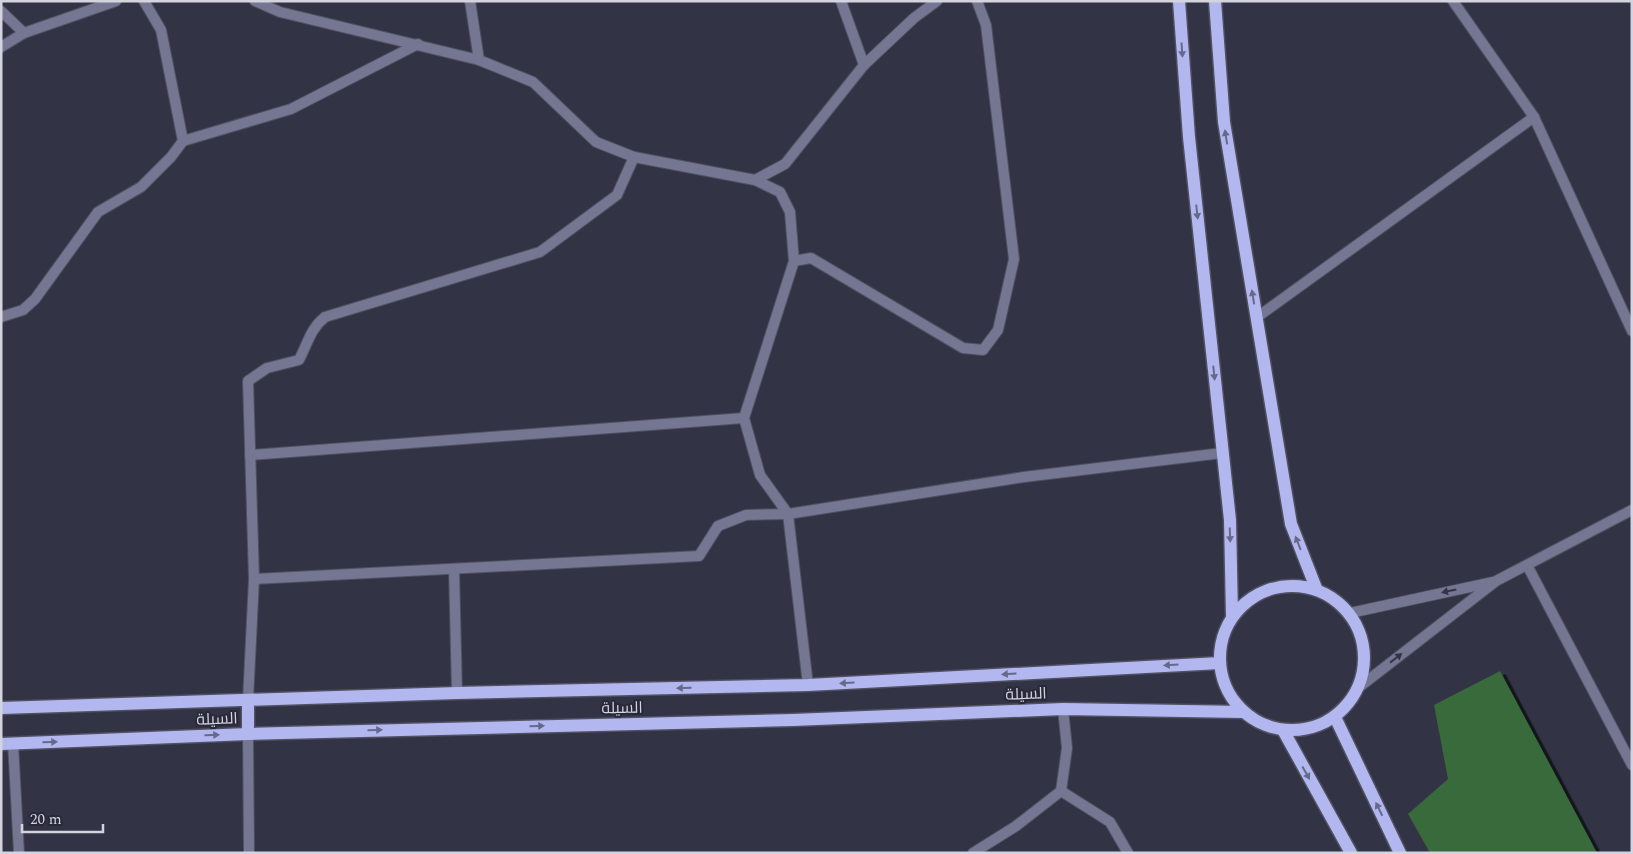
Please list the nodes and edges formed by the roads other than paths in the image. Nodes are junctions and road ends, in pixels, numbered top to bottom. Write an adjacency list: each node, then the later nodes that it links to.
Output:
1 (116, 1): 12 (street)
2 (144, 1): 18 (street)
3 (255, 1): 13 (street)
4 (470, 1): 15 (street)
5 (841, 1): 16 (street)
6 (937, 1): 16 (street)
7 (977, 1): 21 (street)
8 (1179, 1): 26 (main road, one-way to 26)
9 (1215, 1): 23 (main road, one-way to 9)
10 (1453, 1): 17 (street)
11 (1, 11): 12 (street)
12 (24, 33): 14 (street)
13 (418, 44): 15 (street); 18 (street)
14 (1, 47)
15 (479, 60): 19 (street)
16 (864, 65): 20 (street)
17 (1534, 117): 23 (street); 24 (street)
18 (183, 141): 22 (street)
19 (634, 157): 20 (street); 27 (street)
20 (755, 180): 21 (street)
21 (794, 262): 25 (street)
22 (1, 317)
23 (1256, 318): 34 (main road, one-way to 23)
24 (1632, 331)
25 (744, 418): 27 (street); 29 (street)
26 (1222, 453): 29 (street); 36 (main road, one-way to 36)
27 (250, 455): 32 (street)
28 (1632, 510): 30 (street)
29 (788, 514): 31 (street); 38 (street)
30 (1527, 565): 33 (street); 49 (street)
31 (454, 569): 32 (street); 40 (street)
32 (254, 578): 41 (street)
33 (1496, 581): 35 (street, one-way to 35); 39 (street, one-way to 33)
34 (1316, 588): 35 (main road); 36 (main road)
35 (1350, 613): 39 (main road)
36 (1232, 616): 37 (main road)
37 (1220, 663): 38 (main road, السيلة, one-way to 38); 44 (main road)
38 (808, 685): 40 (main road, السيلة, one-way to 40)
39 (1358, 688): 45 (main road)
40 (457, 693): 41 (main road, السيلة)
41 (248, 700): 42 (main road, السيلة); 47 (main road)
42 (1, 708)
43 (1063, 709): 44 (main road, السيلة); 47 (main road, السيلة, one-way to 43); 50 (street)
44 (1244, 712): 46 (main road)
45 (1335, 717): 46 (main road); 56 (main road, one-way to 45)
46 (1283, 730): 55 (main road, one-way to 55)
47 (248, 734): 48 (main road, السيلة, one-way to 47); 52 (street)
48 (7, 744): 51 (street)
49 (1632, 765)
50 (1061, 791): 53 (street); 54 (street)
51 (19, 853)
52 (250, 853)
53 (973, 853)
54 (1128, 853)
55 (1351, 853)
56 (1400, 853)

